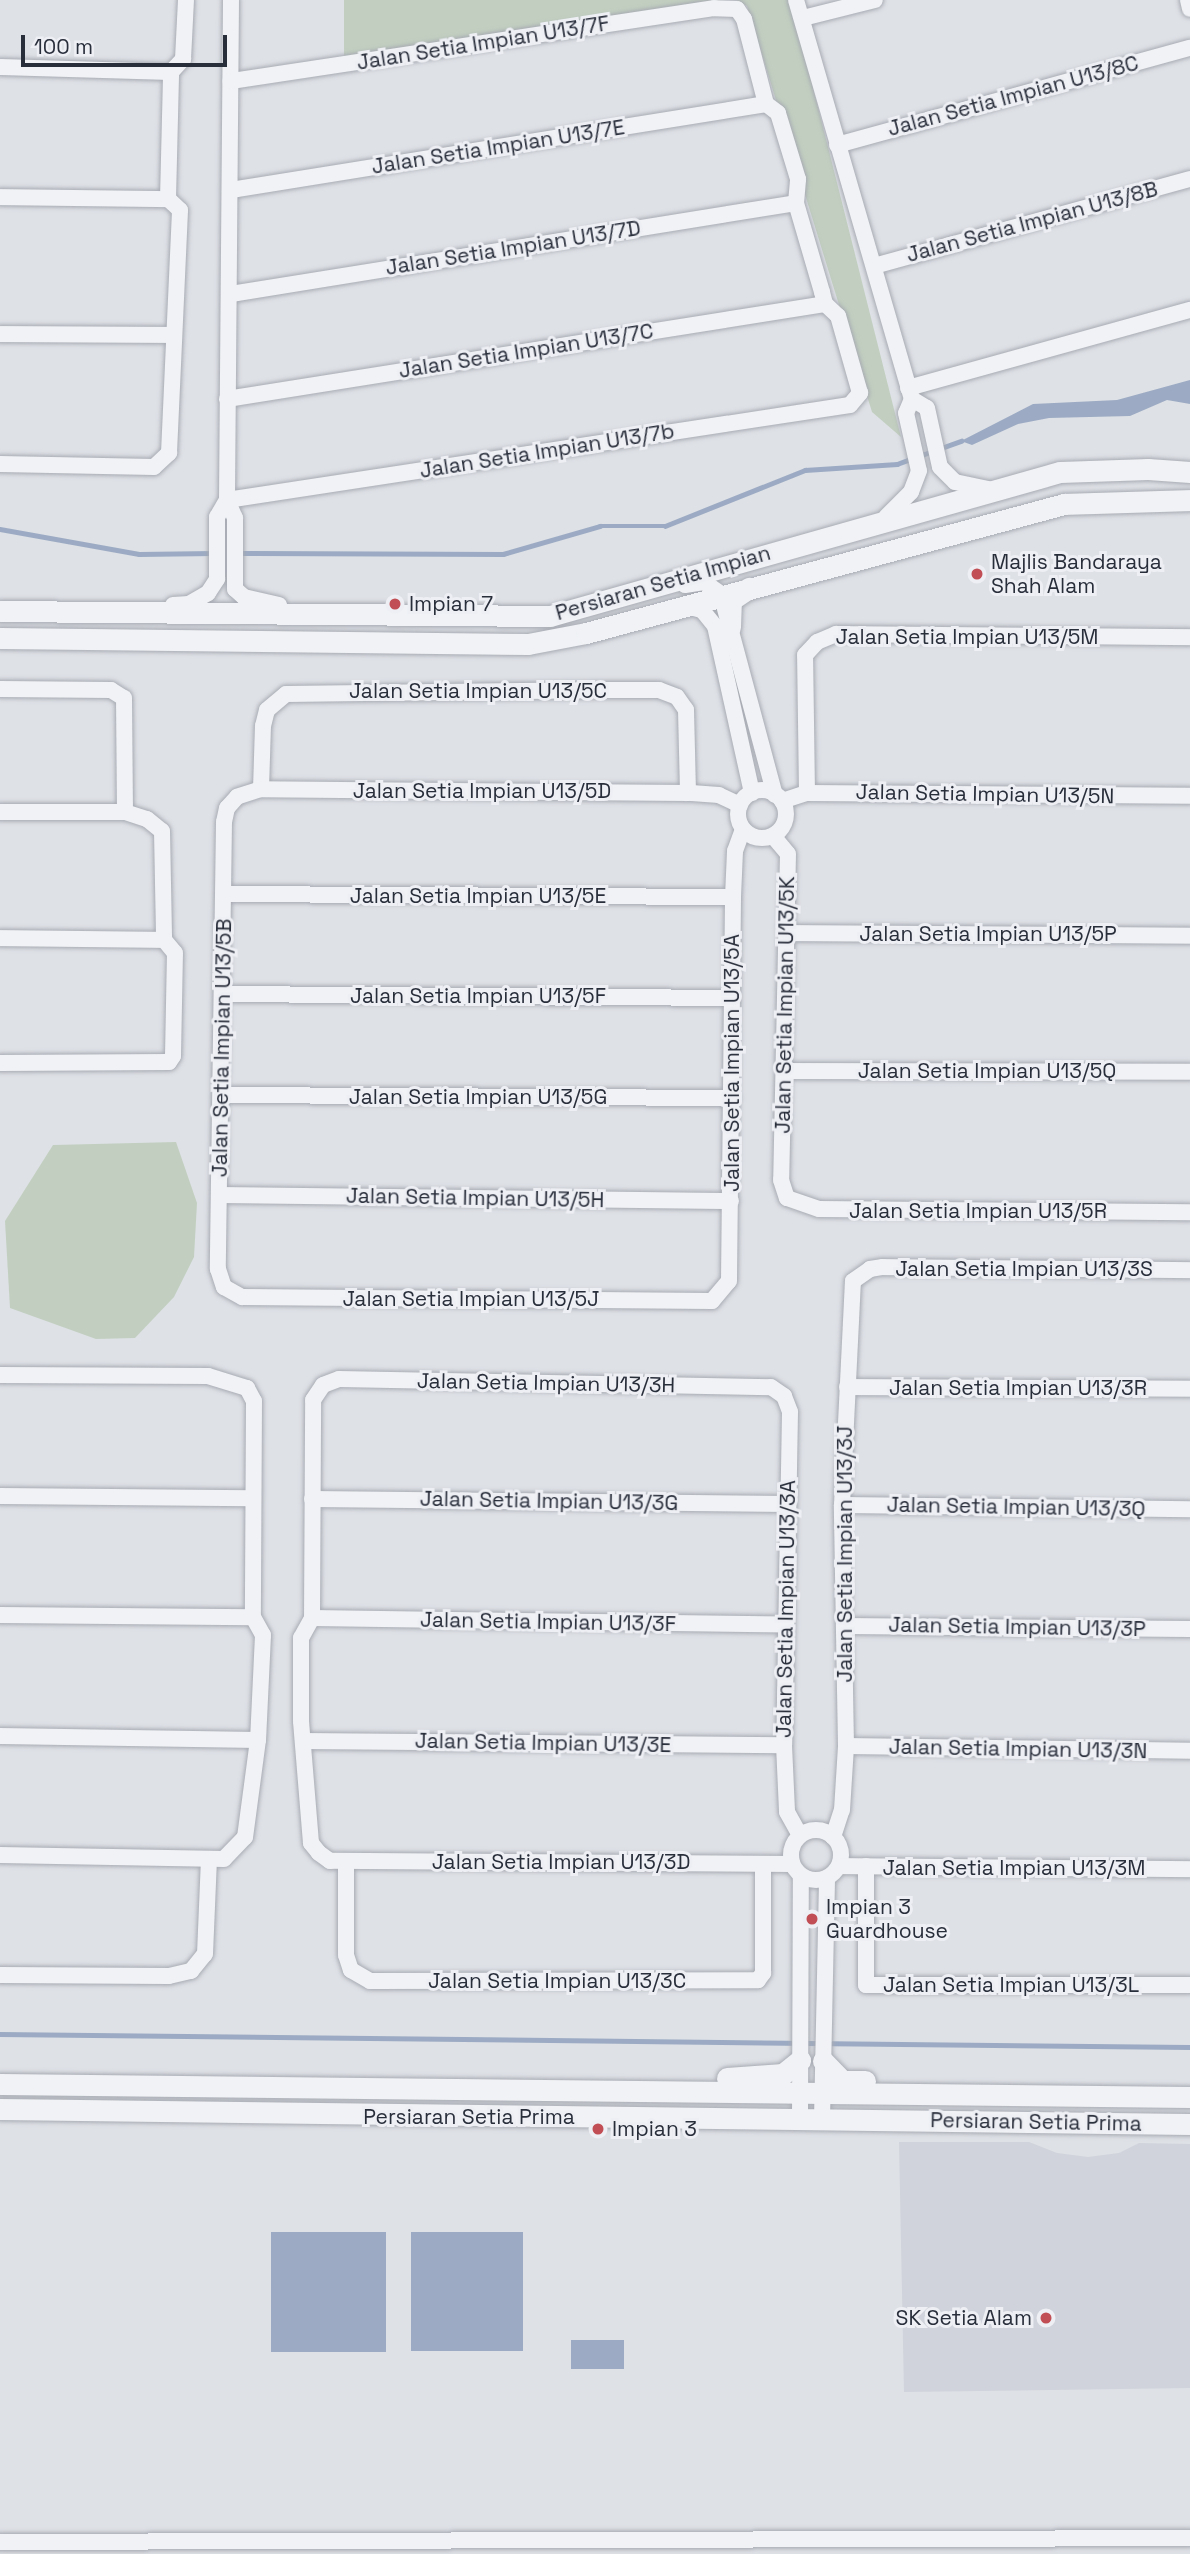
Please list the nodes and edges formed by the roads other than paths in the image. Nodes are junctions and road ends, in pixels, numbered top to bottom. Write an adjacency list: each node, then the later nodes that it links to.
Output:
1 (186, 0): 10 (street)
2 (230, 0): 11 (street)
3 (796, 0): 7 (street)
4 (875, 0): 7 (street)
5 (1188, 0): 6 (street)
6 (1190, 9)
7 (803, 18): 13 (street)
8 (1190, 48): 13 (street, Jalan Setia Impian U13/8C)
9 (0, 66): 10 (street)
10 (172, 72): 17 (street)
11 (230, 81): 12 (street, Jalan Setia Impian U13/7F); 15 (street)
12 (766, 104): 15 (street, Jalan Setia Impian U13/7E); 18 (street)
13 (837, 145): 19 (street)
14 (1190, 179): 19 (street, Jalan Setia Impian U13/8B)
15 (231, 190): 20 (street)
16 (0, 197): 17 (street)
17 (168, 199): 24 (street)
18 (796, 203): 20 (street, Jalan Setia Impian U13/7D); 21 (street)
19 (874, 266): 25 (street)
20 (230, 293): 26 (street)
21 (825, 304): 26 (street, Jalan Setia Impian U13/7C); 30 (street, Jalan Setia Impian U13/7b)
22 (1190, 310): 25 (street)
23 (0, 334): 24 (street)
24 (173, 335): 27 (street)
25 (910, 394): 29 (street); 32 (street)
26 (227, 399): 30 (street)
27 (0, 464)
28 (1190, 472): 29 (street, Persiaran Setia Impian)
29 (988, 489): 32 (street, Persiaran Setia Impian)
30 (227, 499): 38 (street); 39 (street)
31 (1190, 500): 33 (street, Persiaran Setia Impian)
32 (886, 517): 36 (street, Persiaran Setia Impian)
33 (754, 585): 34 (street, Persiaran Setia Impian); 41 (street)
34 (720, 594): 35 (street, Persiaran Setia Impian); 36 (street); 41 (street)
35 (681, 605): 44 (street, Persiaran Setia Impian); 46 (street)
36 (587, 607): 40 (street, Persiaran Setia Impian)
37 (0, 611): 38 (street, Persiaran Setia Impian)
38 (108, 612): 39 (street, Persiaran Setia Impian)
39 (333, 616): 40 (street, Persiaran Setia Impian)
40 (355, 616): 44 (street)
41 (730, 626): 45 (street)
42 (1190, 637): 50 (street, Jalan Setia Impian U13/5M)
43 (0, 638): 44 (street, Persiaran Setia Impian)
44 (458, 645)
45 (743, 683): 46 (street); 52 (street)
46 (727, 688): 53 (street)
47 (0, 689): 56 (street)
48 (261, 789): 49 (street, Jalan Setia Impian U13/5D); 49 (street, Jalan Setia Impian U13/5C); 54 (street, Jalan Setia Impian U13/5D)
49 (688, 793): 53 (street, Jalan Setia Impian U13/5D)
50 (807, 793): 51 (street, Jalan Setia Impian U13/5N); 52 (street, Jalan Setia Impian U13/5N)
51 (1190, 796)
52 (778, 798): 53 (street); 58 (street)
53 (746, 799): 57 (street)
54 (227, 808): 59 (street, Jalan Setia Impian U13/5B)
55 (0, 812): 56 (street)
56 (125, 812): 64 (street)
57 (743, 829): 58 (street); 60 (street, Jalan Setia Impian U13/5A)
58 (772, 836): 61 (street, Jalan Setia Impian U13/5K)
59 (224, 894): 60 (street, Jalan Setia Impian U13/5E); 65 (street, Jalan Setia Impian U13/5B)
60 (733, 897): 66 (street, Jalan Setia Impian U13/5A)
61 (787, 933): 62 (street, Jalan Setia Impian U13/5P); 68 (street, Jalan Setia Impian U13/5K)
62 (1190, 936)
63 (0, 938): 64 (street)
64 (164, 940): 67 (street)
65 (224, 995): 66 (street, Jalan Setia Impian U13/5F); 70 (street, Jalan Setia Impian U13/5B)
66 (732, 998): 71 (street, Jalan Setia Impian U13/5A)
67 (0, 1063)
68 (783, 1071): 69 (street, Jalan Setia Impian U13/5Q); 72 (street, Jalan Setia Impian U13/5K)
69 (1190, 1072)
70 (224, 1095): 71 (street, Jalan Setia Impian U13/5G); 73 (street, Jalan Setia Impian U13/5B)
71 (732, 1098): 74 (street, Jalan Setia Impian U13/5A)
72 (781, 1180): 75 (street, Jalan Setia Impian U13/5R)
73 (219, 1195): 74 (street, Jalan Setia Impian U13/5H); 78 (street, Jalan Setia Impian U13/5B)
74 (731, 1201): 79 (street, Jalan Setia Impian U13/5A)
75 (1190, 1212)
76 (1190, 1270): 77 (street, Jalan Setia Impian U13/3S)
77 (860, 1273): 82 (street, Jalan Setia Impian U13/3J)
78 (224, 1287): 79 (street, Jalan Setia Impian U13/5J)
79 (719, 1295)
80 (0, 1375): 85 (street)
81 (771, 1387): 86 (street, Jalan Setia Impian U13/3H); 87 (street, Jalan Setia Impian U13/3A)
82 (847, 1387): 83 (street, Jalan Setia Impian U13/3R); 88 (street, Jalan Setia Impian U13/3J)
83 (1190, 1390)
84 (0, 1496): 85 (street)
85 (252, 1498): 91 (street)
86 (312, 1499): 87 (street, Jalan Setia Impian U13/3G); 92 (street)
87 (787, 1504): 93 (street, Jalan Setia Impian U13/3A)
88 (842, 1505): 89 (street, Jalan Setia Impian U13/3Q); 94 (street, Jalan Setia Impian U13/3J)
89 (1190, 1509)
90 (0, 1615): 91 (street)
91 (253, 1617): 97 (street)
92 (312, 1618): 93 (street, Jalan Setia Impian U13/3F); 98 (street)
93 (785, 1625): 99 (street, Jalan Setia Impian U13/3A)
94 (844, 1626): 95 (street, Jalan Setia Impian U13/3P); 100 (street, Jalan Setia Impian U13/3J)
95 (1190, 1629)
96 (0, 1736): 97 (street)
97 (258, 1740): 105 (street)
98 (303, 1741): 99 (street, Jalan Setia Impian U13/3E); 106 (street)
99 (784, 1745): 102 (street, Jalan Setia Impian U13/3A)
100 (846, 1746): 101 (street, Jalan Setia Impian U13/3N); 103 (street, Jalan Setia Impian U13/3J)
101 (1190, 1751)
102 (800, 1835): 103 (street); 110 (street)
103 (833, 1837): 111 (street)
104 (0, 1855): 105 (street)
105 (216, 1859): 112 (street)
106 (338, 1861): 107 (street, Jalan Setia Impian U13/3D); 107 (street, Jalan Setia Impian U13/3C)
107 (763, 1864): 110 (street, Jalan Setia Impian U13/3D)
108 (866, 1866): 109 (street, Jalan Setia Impian U13/3M); 111 (street, Jalan Setia Impian U13/3M); 113 (street, Jalan Setia Impian U13/3L)
109 (1190, 1869)
110 (797, 1870): 111 (street); 114 (street)
111 (833, 1872): 115 (street)
112 (0, 1975)
113 (1190, 1985)
114 (800, 2060): 118 (street); 119 (street)
115 (823, 2062): 120 (street); 121 (street)
116 (0, 2084): 117 (street, Persiaran Setia Prima)
117 (23, 2086): 118 (street, Persiaran Setia Prima); 124 (street)
118 (520, 2090): 119 (street, Persiaran Setia Prima)
119 (800, 2094): 120 (street, Persiaran Setia Prima); 125 (street)
120 (823, 2094): 121 (street, Persiaran Setia Prima); 126 (street)
121 (980, 2094): 122 (street, Persiaran Setia Prima)
122 (1183, 2097)
123 (0, 2109): 124 (street, Persiaran Setia Prima)
124 (165, 2114): 125 (street, Persiaran Setia Prima)
125 (800, 2119): 126 (street, Persiaran Setia Prima)
126 (822, 2119): 127 (street, Persiaran Setia Prima)
127 (1190, 2124)
128 (1190, 2538): 129 (street)
129 (0, 2542)

